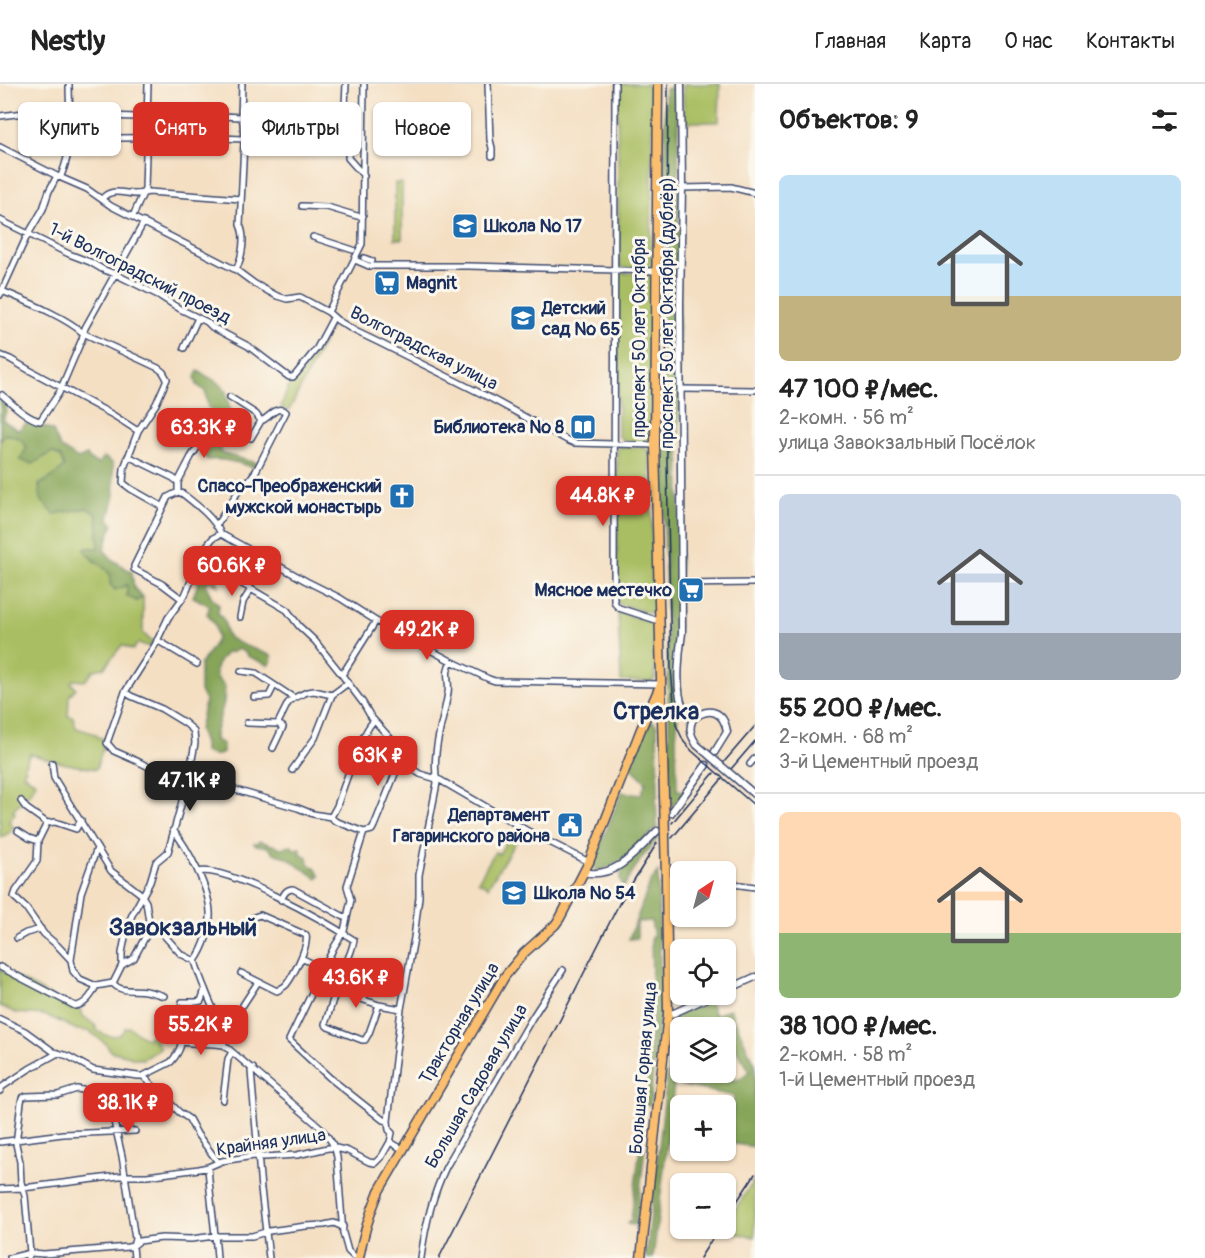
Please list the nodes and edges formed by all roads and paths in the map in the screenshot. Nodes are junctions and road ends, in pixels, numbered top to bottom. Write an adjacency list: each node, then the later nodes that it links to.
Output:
1 (69, 84): 10 (street)
2 (148, 84): 11 (street)
3 (242, 84): 12 (street)
4 (345, 84): 13 (street)
5 (364, 84): 25 (street)
6 (489, 84): 23 (street)
7 (615, 84): 43 (street)
8 (658, 84): 44 (main road, проспект 50 лет Октября)
9 (681, 84): 26 (street, проспект 50 лет Октября (дублёр))
10 (69, 102)
11 (147, 102)
12 (241, 102)
13 (345, 102)
14 (18, 114): 15 (street)
15 (0, 116)
16 (229, 116): 17 (street)
17 (241, 117)
18 (0, 147): 24 (street, Волгоградская улица)
19 (67, 156): 24 (street)
20 (146, 156): 27 (street)
21 (242, 156): 30 (street)
22 (348, 156): 25 (street)
23 (492, 156)
24 (59, 176): 29 (street, Волгоградская улица); 36 (street)
25 (364, 176): 33 (street)
26 (682, 188): 28 (street); 54 (street, проспект 50 лет Октября (дублёр))
27 (143, 193): 29 (street); 30 (street); 32 (street)
28 (755, 193)
29 (102, 199): 32 (street, Волгоградская улица)
30 (241, 199): 42 (street)
31 (302, 206): 33 (street)
32 (133, 216): 35 (street, Волгоградская улица)
33 (363, 216): 40 (street)
34 (0, 220): 36 (street, 1-й Волгоградский проезд)
35 (144, 222): 42 (street, Волгоградская улица); 45 (street)
36 (28, 234): 45 (street, 1-й Волгоградский проезд); 46 (street)
37 (313, 237): 38 (street)
38 (353, 250)
39 (364, 258): 41 (street)
40 (355, 260): 43 (street); 47 (street)
41 (372, 261)
42 (236, 270): 47 (street, Волгоградская улица)
43 (615, 271): 44 (street); 62 (street)
44 (656, 271): 63 (main road, проспект 50 лет Октября)
45 (115, 274): 48 (street, 1-й Волгоградский проезд); 50 (street)
46 (1, 292): 50 (street)
47 (328, 312): 49 (street, Волгоградская улица)
48 (198, 318): 49 (street, 1-й Волгоградский проезд); 51 (street)
49 (333, 318): 62 (street, Волгоградская улица)
50 (83, 333): 53 (street); 60 (street)
51 (184, 348)
52 (0, 355): 53 (street)
53 (61, 387): 56 (street); 60 (street)
54 (681, 389): 55 (street); 72 (street, проспект 50 лет Октября (дублёр))
55 (755, 390)
56 (2, 395)
57 (230, 397): 58 (street)
58 (261, 421): 61 (street); 68 (street)
59 (212, 424): 65 (street)
60 (138, 430): 64 (street)
61 (250, 438)
62 (615, 444): 63 (street, Волгоградская улица); 77 (street)
63 (655, 445): 77 (main road, проспект 50 лет Октября)
64 (128, 456): 65 (street); 67 (street)
65 (178, 482): 66 (street)
66 (178, 492): 67 (street); 68 (street)
67 (163, 507): 74 (street)
68 (216, 526): 69 (street)
69 (221, 534): 74 (street); 76 (street)
70 (239, 582): 73 (street)
71 (755, 583): 72 (street)
72 (682, 584): 90 (street, проспект 50 лет Октября (дублёр))
73 (251, 589): 75 (street); 82 (street)
74 (182, 599): 78 (street)
75 (240, 617)
76 (376, 621): 79 (street); 82 (street)
77 (658, 621): 84 (main road, проспект 50 лет Октября)
78 (157, 640): 80 (street); 86 (street)
79 (451, 661): 84 (street); 106 (street)
80 (196, 664)
81 (241, 671): 85 (street)
82 (342, 675): 83 (street)
83 (348, 683): 87 (street); 91 (street)
84 (661, 684): 93 (main road, Тракторная улица); 96 (main road, проспект 50 лет Октября)
85 (274, 686): 88 (street); 89 (street)
86 (125, 692): 107 (street); 107 (street)
87 (332, 695): 89 (street); 105 (street)
88 (254, 697)
89 (294, 698): 95 (street)
90 (693, 719): 99 (street); 109 (street, проспект 50 лет Октября (дублёр), bridge)
91 (374, 721): 101 (street); 112 (street)
92 (247, 723): 94 (street)
93 (644, 723): 96 (main road); 121 (main road, Тракторная улица)
94 (260, 724): 95 (street); 97 (street)
95 (278, 724): 98 (street)
96 (662, 727): 124 (main road, проспект 50 лет Октября, bridge)
97 (259, 731)
98 (273, 748)
99 (714, 753)
100 (755, 758): 103 (street)
101 (405, 761): 106 (street); 118 (street)
102 (52, 762): 113 (street)
103 (750, 764)
104 (706, 765): 111 (street)
105 (292, 770)
106 (436, 779): 121 (street); 156 (street)
107 (185, 788): 115 (street)
108 (208, 788): 112 (street)
109 (755, 795)
110 (21, 801): 114 (street)
111 (671, 813)
112 (331, 817): 118 (street)
113 (81, 820): 114 (street); 120 (street)
114 (47, 824): 119 (street)
115 (173, 830): 122 (street); 127 (street)
116 (18, 831): 119 (street)
117 (657, 831): 123 (street)
118 (364, 832): 129 (street)
119 (38, 841): 132 (street)
120 (97, 848): 127 (street); 136 (street)
121 (589, 862): 123 (main road, Тракторная улица)
122 (198, 872): 128 (street); 138 (street)
123 (583, 872): 175 (main road, Тракторная улица)
124 (666, 879): 157 (main road, Большая Горная улица)
125 (736, 884): 126 (street)
126 (755, 887)
127 (143, 896): 131 (street); 139 (street)
128 (281, 900): 129 (street); 133 (street)
129 (346, 918): 133 (street)
130 (246, 925): 135 (street)
131 (150, 928): 138 (street); 139 (street)
132 (40, 929): 134 (street); 136 (street)
133 (343, 933): 137 (street); 141 (street)
134 (17, 938)
135 (302, 958): 141 (street); 146 (street)
136 (71, 960): 148 (street)
137 (348, 961): 144 (street); 154 (street)
138 (195, 962): 150 (street)
139 (122, 965): 147 (street)
140 (0, 967): 148 (street)
141 (324, 969): 144 (street); 168 (street)
142 (563, 970): 192 (street, Большая Садовая улица)
143 (241, 973): 146 (street)
144 (341, 977): 154 (street)
145 (755, 977): 149 (street)
146 (258, 982): 153 (street)
147 (113, 983): 148 (street); 151 (street)
148 (96, 986)
149 (736, 986)
150 (205, 989): 152 (street); 161 (street)
151 (164, 996)
152 (183, 1002)
153 (243, 1005)
154 (379, 1005): 156 (street)
155 (692, 1005): 157 (street)
156 (401, 1009): 168 (street)
157 (668, 1014): 193 (main road, Большая Горная улица)
158 (0, 1020): 163 (street)
159 (180, 1026): 160 (street)
160 (182, 1042): 161 (street); 165 (street)
161 (224, 1045): 162 (street)
162 (232, 1052): 164 (street); 167 (street)
163 (58, 1053): 165 (street); 166 (street)
164 (253, 1068): 174 (street); 176 (street)
165 (143, 1076): 177 (street)
166 (0, 1091)
167 (223, 1100)
168 (388, 1120): 173 (street)
169 (135, 1131): 170 (street)
170 (116, 1132): 171 (street); 171 (street); 179 (street)
171 (16, 1140): 172 (street); 180 (street)
172 (0, 1142)
173 (390, 1142): 174 (street, Крайняя улица); 175 (street)
174 (336, 1148): 176 (street, Крайняя улица); 182 (street)
175 (404, 1150): 191 (main road, Тракторная улица)
176 (259, 1156): 177 (street, Крайняя улица); 183 (street)
177 (218, 1162): 178 (street, Крайняя улица)
178 (208, 1167): 179 (street, Крайняя улица); 184 (street)
179 (125, 1176): 180 (street, Крайняя улица); 185 (street)
180 (23, 1188): 181 (street, Крайняя улица); 186 (street)
181 (0, 1189)
182 (343, 1227): 183 (street); 191 (street)
183 (266, 1232): 184 (street); 190 (street)
184 (215, 1236): 185 (street); 189 (street)
185 (133, 1246): 186 (street); 188 (street)
186 (29, 1256): 187 (street)
187 (10, 1258)
188 (134, 1258)
189 (217, 1258)
190 (269, 1258)
191 (359, 1258)
192 (421, 1258)
193 (641, 1258)

